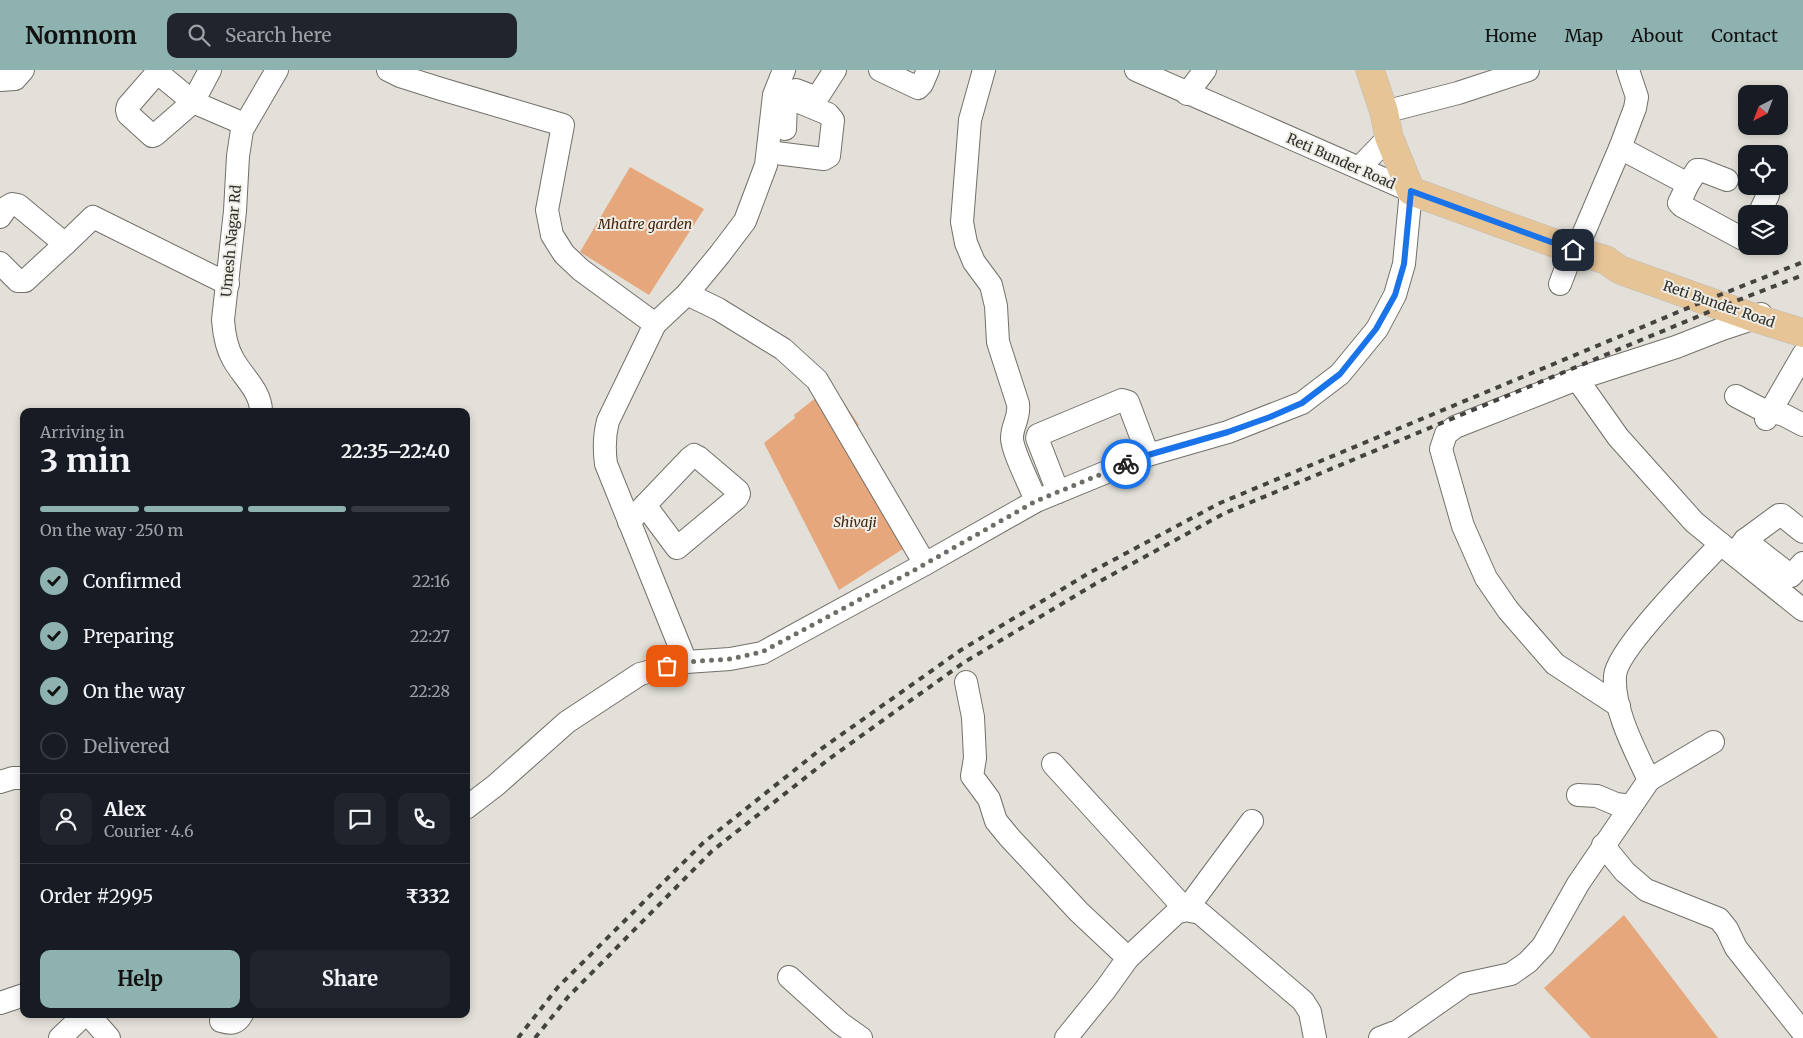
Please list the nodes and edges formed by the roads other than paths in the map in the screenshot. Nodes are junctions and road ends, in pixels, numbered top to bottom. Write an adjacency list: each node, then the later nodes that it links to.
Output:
1 (24, 70): 16 (street)
2 (210, 70): 18 (street)
3 (276, 70): 18 (street, Umesh Nagar Rd)
4 (388, 70): 35 (street)
5 (784, 70): 32 (street)
6 (799, 70): 7 (street)
7 (834, 70)
8 (880, 70): 9 (street)
9 (928, 70)
10 (984, 70): 45 (street)
11 (1136, 70): 17 (street, Reti Bunder Road)
12 (1204, 70): 17 (street)
13 (1370, 70): 19 (main road)
14 (1528, 70): 19 (street)
15 (1628, 70): 20 (street)
16 (0, 80)
17 (1187, 94): 21 (street, Reti Bunder Road)
18 (244, 124): 30 (street, Umesh Nagar Rd)
19 (1387, 124): 21 (street); 24 (main road)
20 (1620, 148): 23 (street); 28 (street)
21 (1359, 168): 24 (street, Reti Bunder Road)
22 (1727, 180): 23 (street)
23 (1688, 184): 26 (street)
24 (1411, 191): 28 (main road, Reti Bunder Road); 43 (street)
25 (0, 217): 27 (street)
26 (1738, 236)
27 (65, 244): 29 (street); 30 (street)
28 (1574, 250): 31 (street); 33 (main road, Reti Bunder Road)
29 (0, 263)
30 (228, 284): 40 (street, Umesh Nagar Rd)
31 (1560, 284)
32 (687, 294): 35 (street); 51 (street)
33 (1760, 315): 34 (main road); 36 (main road, Reti Bunder Road); 38 (street)
34 (1803, 322)
35 (655, 324): 47 (street)
36 (1803, 333)
37 (1803, 355): 41 (street)
38 (1576, 379): 49 (street); 55 (street)
39 (1736, 396): 41 (street)
40 (264, 408)
41 (1768, 415): 42 (street)
42 (1803, 425)
43 (1148, 455): 44 (street); 44 (street)
44 (1058, 492): 45 (street)
45 (1036, 501): 51 (street)
46 (645, 504): 47 (street)
47 (629, 522): 53 (street)
48 (1803, 532): 49 (street)
49 (1733, 546): 50 (street); 52 (street); 55 (street)
50 (1803, 563)
51 (925, 564): 53 (street)
52 (1803, 610)
53 (686, 662): 62 (street)
54 (966, 682): 67 (street)
55 (1619, 706): 59 (street)
56 (1713, 742): 59 (street)
57 (1053, 764): 66 (street)
58 (20, 778): 60 (street)
59 (1649, 780): 63 (street)
60 (0, 782)
61 (1578, 795): 63 (street)
62 (470, 805)
63 (1631, 806): 65 (street)
64 (1252, 821): 66 (street)
65 (1603, 845): 76 (street); 82 (street)
66 (1186, 910): 67 (street); 81 (street)
67 (1128, 958): 80 (street)
68 (789, 977): 75 (street)
69 (20, 996): 70 (street)
70 (0, 1003)
71 (82, 1018): 77 (street)
72 (91, 1018): 78 (street)
73 (240, 1018): 74 (street)
74 (221, 1021)
75 (834, 1030): 79 (street)
76 (1802, 1030)
77 (60, 1038)
78 (109, 1038)
79 (861, 1038)
80 (1066, 1038)
81 (1314, 1038)
82 (1380, 1038)

